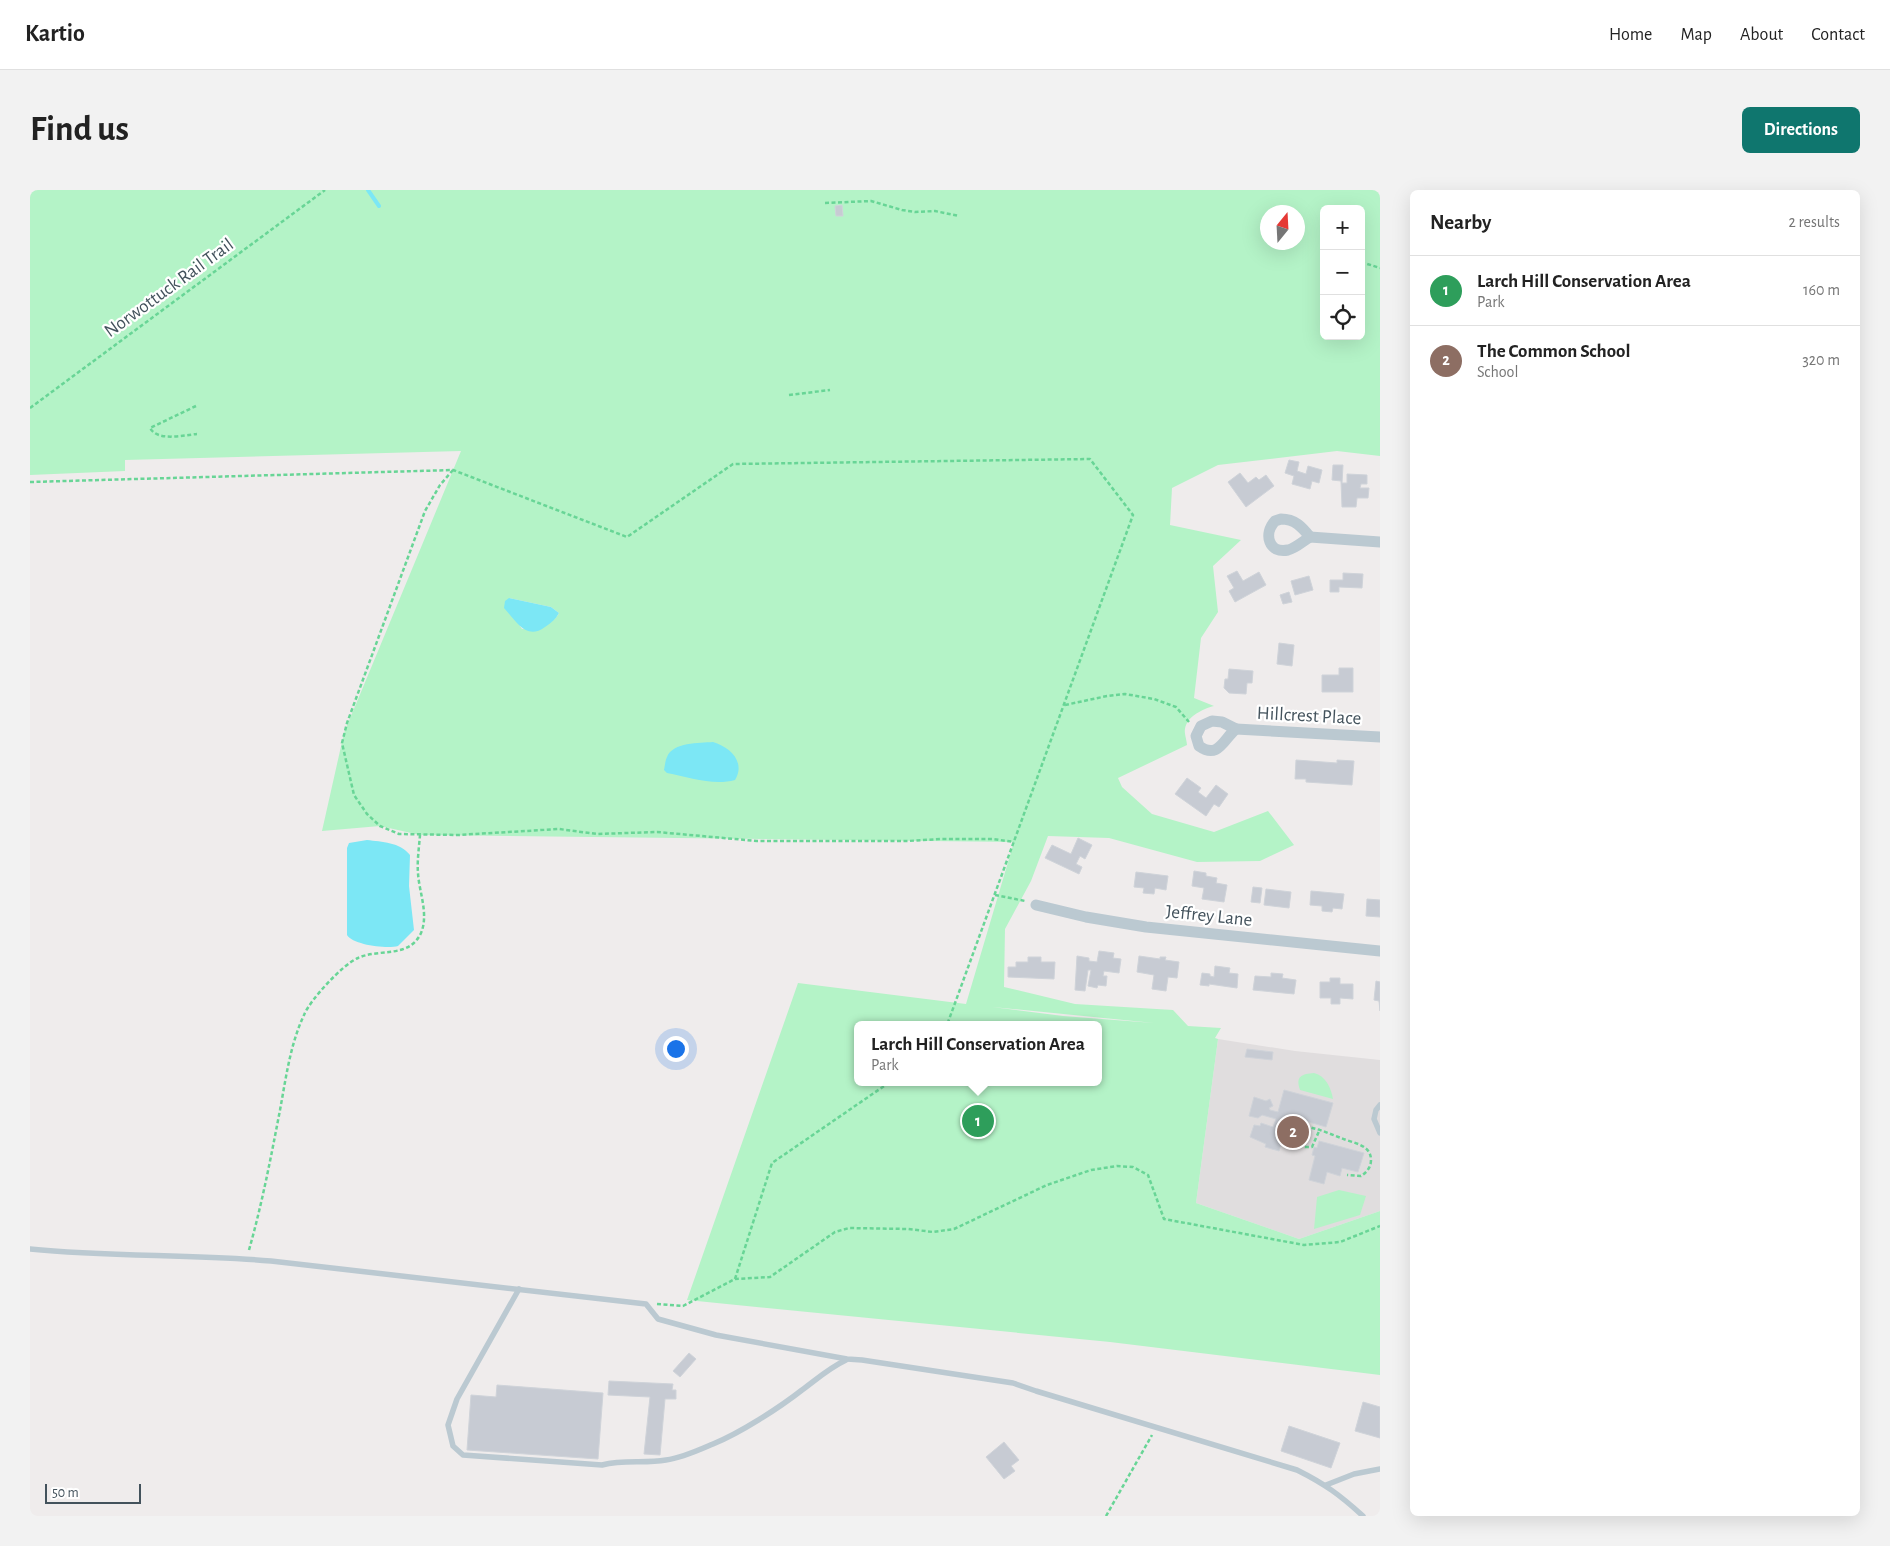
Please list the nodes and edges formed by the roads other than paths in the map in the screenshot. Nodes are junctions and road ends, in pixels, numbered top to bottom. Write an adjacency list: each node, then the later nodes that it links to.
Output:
1 (1310, 537): 2 (street)
2 (1380, 542)
3 (1236, 729): 3 (street, Hillcrest Place); 4 (street, Hillcrest Place)
4 (1380, 737)
5 (1036, 905): 6 (street, Jeffrey Lane)
6 (1380, 951)
7 (1380, 1105): 8 (lane)
8 (1380, 1133)
9 (30, 1249): 10 (lane)
10 (519, 1289): 11 (lane); 11 (lane)
11 (847, 1359): 13 (lane)
12 (1380, 1469): 13 (lane)
13 (1326, 1485): 14 (lane)
14 (1362, 1516)

